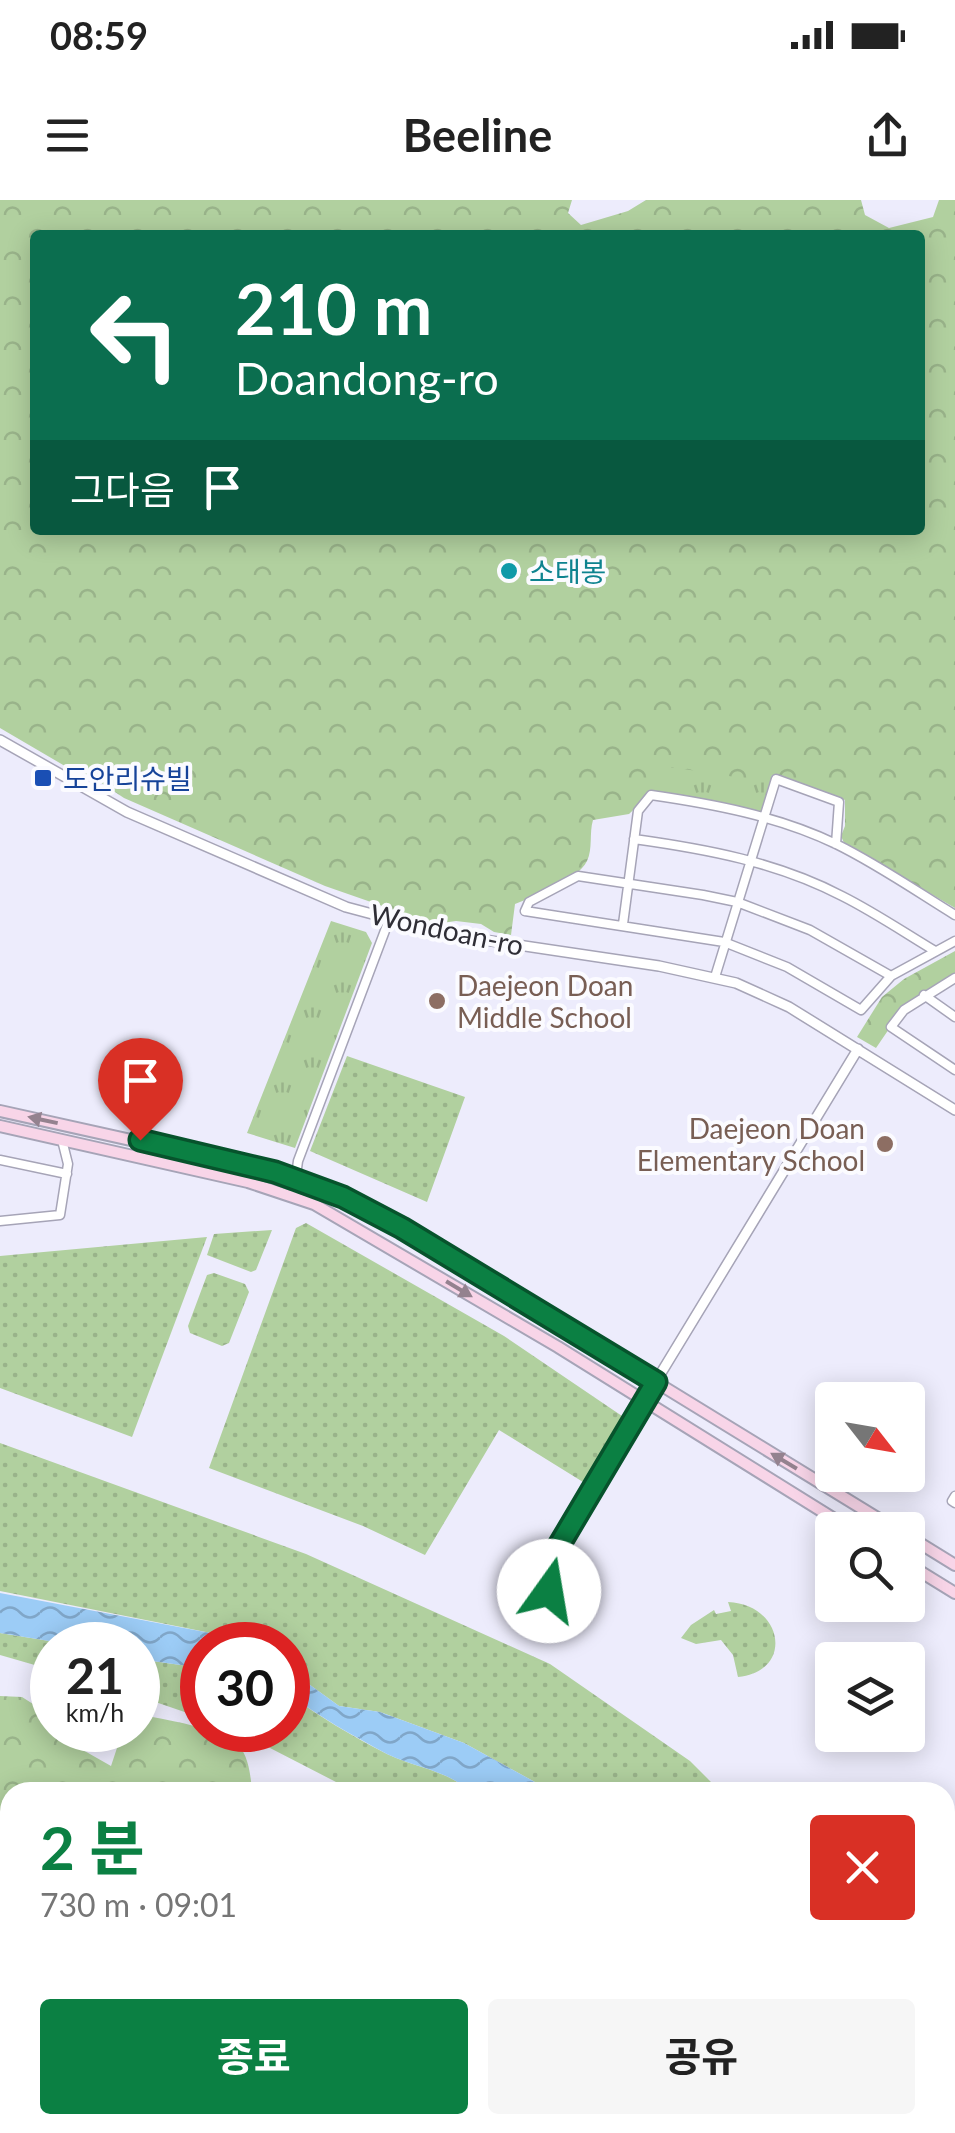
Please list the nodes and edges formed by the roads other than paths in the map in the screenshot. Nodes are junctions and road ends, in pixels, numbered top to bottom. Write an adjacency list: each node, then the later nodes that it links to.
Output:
1 (0, 740): 9 (street, Wondoan-ro)
2 (764, 818): 3 (street); 4 (street); 4 (street); 5 (street)
3 (634, 839): 5 (street); 6 (street)
4 (836, 844): 8 (street)
5 (751, 860): 7 (street); 13 (street)
6 (628, 883): 7 (street); 10 (street); 10 (street)
7 (738, 902): 12 (street); 15 (street)
8 (955, 915)
9 (389, 920): 14 (street, Wondoan-ro); 28 (street)
10 (623, 924): 12 (street)
11 (955, 941): 13 (street)
12 (724, 942): 14 (street); 15 (street)
13 (936, 951): 15 (street)
14 (714, 976): 19 (street, Wondoan-ro)
15 (892, 976)
16 (955, 978): 17 (street)
17 (924, 995): 18 (street); 20 (street)
18 (955, 1016)
19 (858, 1049): 21 (street, Wondoan-ro); 31 (street)
20 (955, 1070)
21 (955, 1110)
22 (0, 1111): 28 (main road, one-way to 22)
23 (0, 1126): 24 (main road)
24 (62, 1140): 25 (main road); 27 (street)
25 (86, 1145): 27 (street); 29 (main road)
26 (0, 1160): 27 (street)
27 (68, 1169): 30 (street)
28 (295, 1178): 29 (street); 31 (main road)
29 (292, 1196): 32 (main road, one-way to 32)
30 (0, 1221)
31 (656, 1382): 32 (street); 34 (main road, one-way to 31)
32 (644, 1401): 33 (main road); 36 (street)
33 (823, 1512)
34 (868, 1512)
35 (925, 1547): 37 (main road)
36 (548, 1564)
37 (955, 1566)
38 (925, 1574): 39 (main road)
39 (955, 1593)

